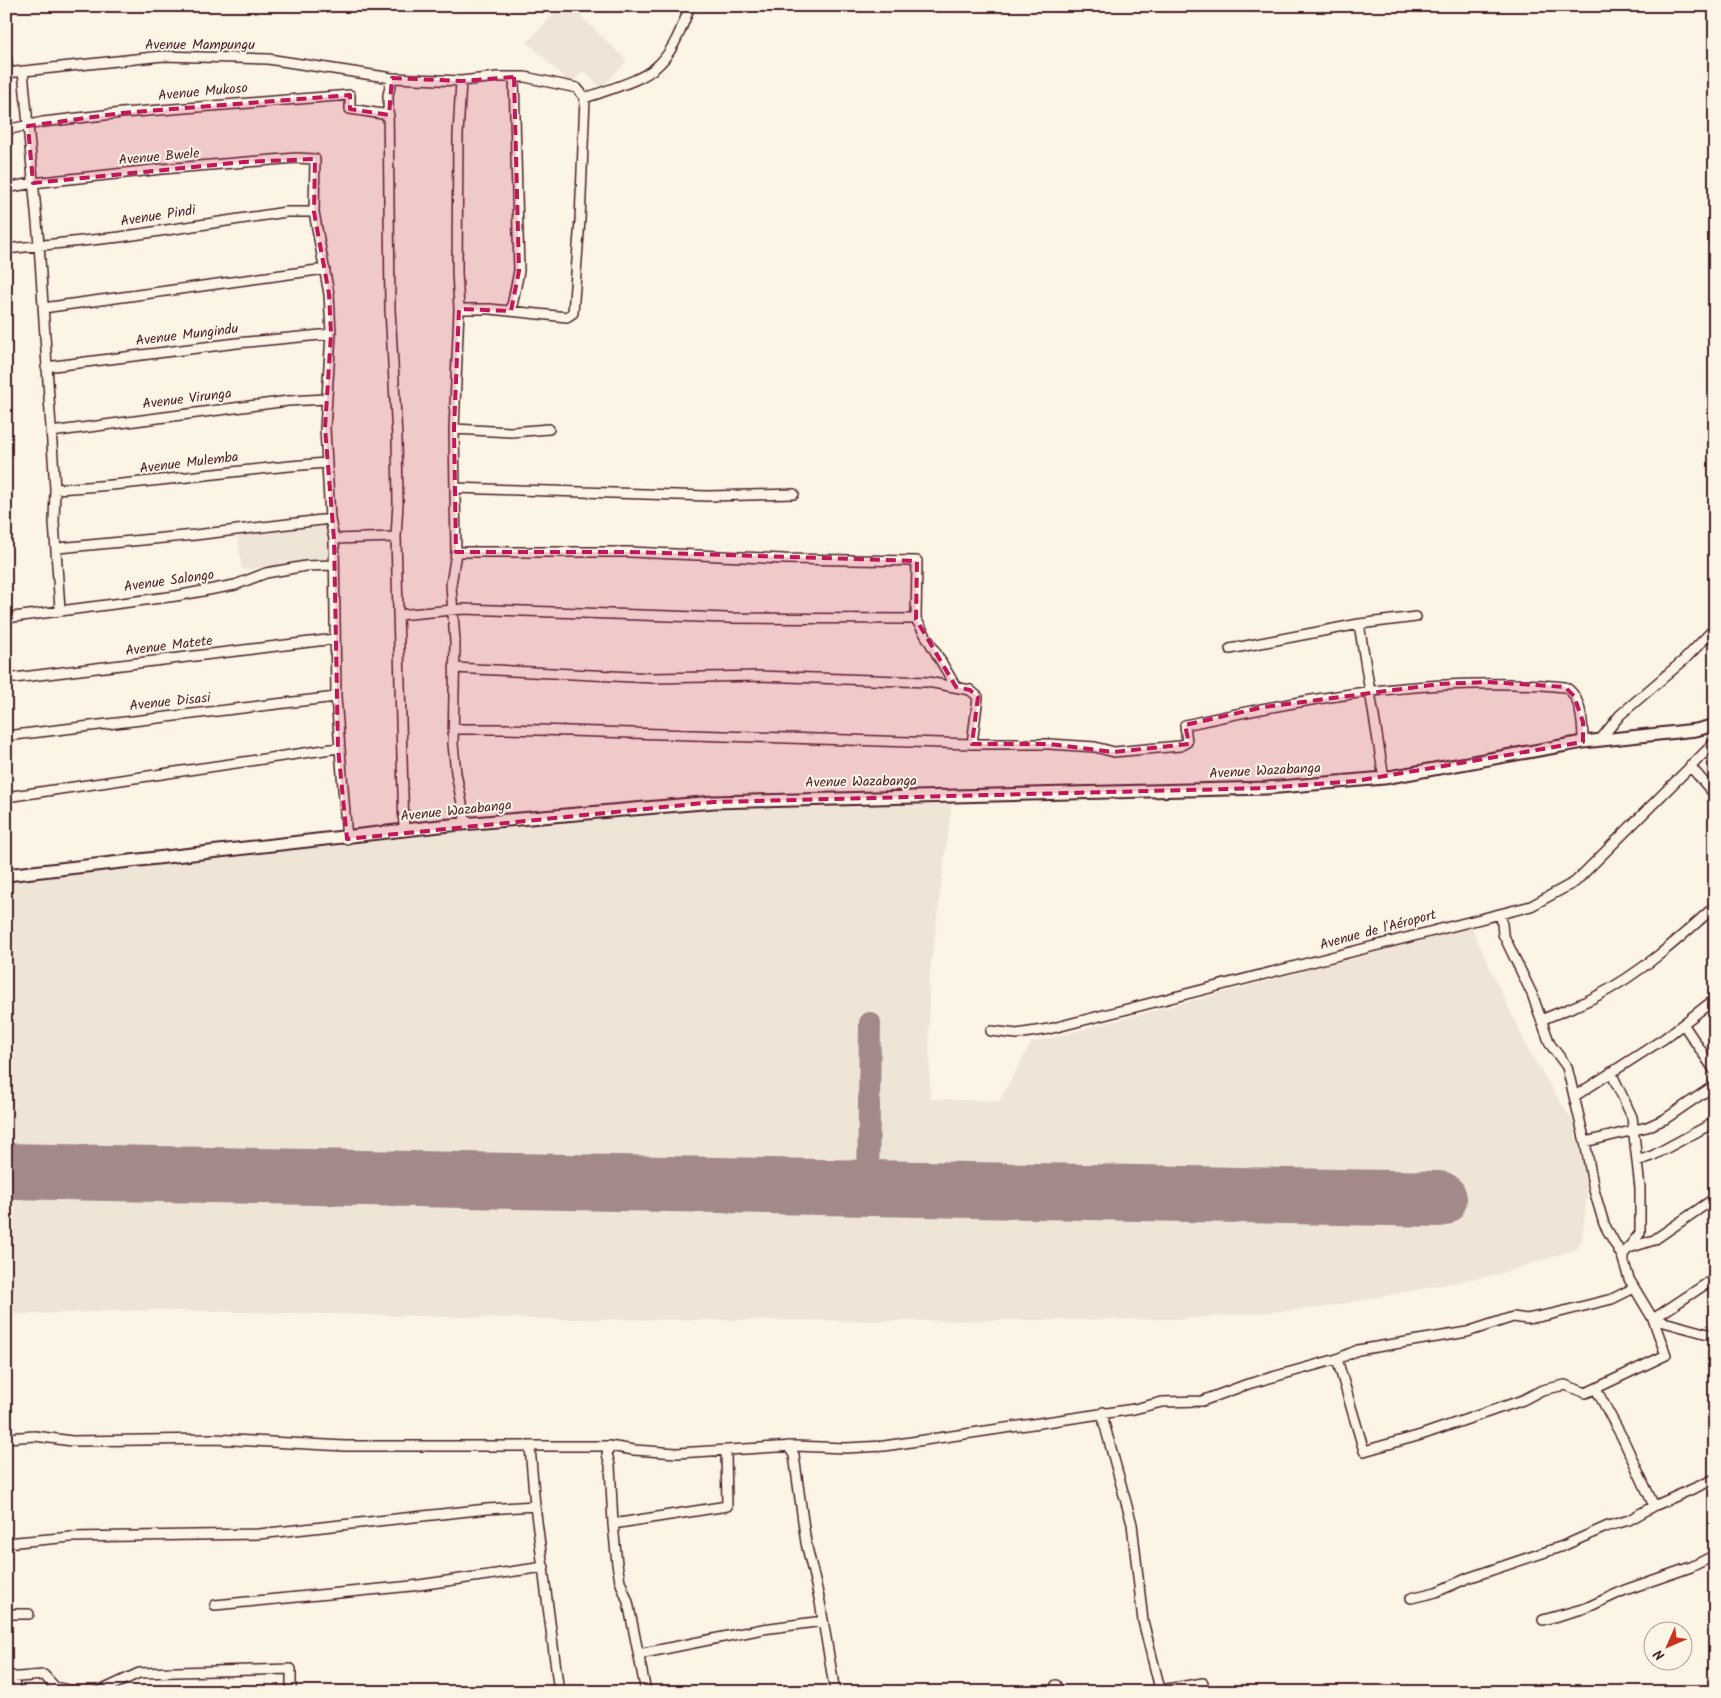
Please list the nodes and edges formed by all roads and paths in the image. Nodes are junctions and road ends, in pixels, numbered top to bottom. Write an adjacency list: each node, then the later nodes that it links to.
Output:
1 (690, 6): 8 (street)
2 (6, 54): 4 (street)
3 (22, 71): 4 (street, Avenue Mampungu); 6 (street, Avenue Mampungu); 10 (street)
4 (7, 73)
5 (514, 77): 7 (street, Avenue Mampungu); 8 (street, Avenue Mampungu); 20 (street)
6 (392, 78): 7 (street, Avenue Mampungu); 9 (street)
7 (461, 80): 19 (street)
8 (585, 98): 20 (street)
9 (389, 115): 10 (street, Avenue Mukoso); 32 (street)
10 (28, 126): 11 (street, Avenue Mukoso); 12 (street)
11 (6, 130)
12 (34, 183): 13 (street, Avenue Bwele); 14 (street, Avenue Bwele); 15 (street)
13 (6, 188)
14 (314, 212): 15 (street, Avenue Pindi); 17 (street)
15 (39, 244): 16 (street, Avenue Pindi); 18 (street)
16 (6, 249)
17 (325, 269): 18 (street); 21 (street)
18 (43, 308): 22 (street)
19 (459, 309): 20 (street); 24 (street)
20 (511, 311)
21 (331, 334): 22 (street, Avenue Mungindu); 23 (street)
22 (46, 367): 26 (street)
23 (326, 399): 26 (street, Avenue Virunga); 27 (street)
24 (454, 429): 25 (street); 28 (street)
25 (549, 430)
26 (51, 432): 29 (street)
27 (327, 463): 29 (street, Avenue Mulemba); 31 (street)
28 (455, 488): 30 (street); 35 (street)
29 (55, 489): 34 (street)
30 (794, 494)
31 (330, 519): 33 (street); 34 (street)
32 (396, 537): 33 (street); 39 (street)
33 (334, 539): 36 (street)
34 (58, 548): 37 (street)
35 (456, 552): 38 (street); 42 (street)
36 (334, 565): 37 (street, Avenue Salongo); 45 (street)
37 (60, 609): 41 (street, Avenue Salongo)
38 (453, 612): 39 (street); 42 (street); 47 (street)
39 (399, 615): 65 (street)
40 (1416, 617): 43 (street)
41 (6, 618)
42 (916, 619): 49 (street)
43 (1359, 624): 46 (street); 50 (street)
44 (1715, 628): 55 (street)
45 (335, 639): 48 (street, Avenue Matete); 51 (street)
46 (1230, 649)
47 (454, 668): 49 (street); 53 (street)
48 (6, 679)
49 (956, 687): 58 (street)
50 (1368, 692): 56 (street); 58 (street); 61 (street)
51 (336, 698): 54 (street, Avenue Disasi); 59 (street)
52 (1715, 725): 55 (main road, Avenue Wazabanga)
53 (454, 729): 58 (street); 64 (street)
54 (6, 736)
55 (1600, 740): 56 (main road, Avenue Wazabanga)
56 (1583, 742): 61 (main road, Avenue Wazabanga)
57 (1715, 742): 60 (street, Avenue de l'Aéroport)
58 (972, 744)
59 (338, 748): 63 (street); 66 (street)
60 (1690, 766): 62 (street); 69 (street, Avenue de l'Aéroport)
61 (1384, 778): 64 (main road, Avenue Wazabanga)
62 (1715, 795)
63 (6, 797)
64 (466, 824): 65 (main road, Avenue Wazabanga)
65 (404, 831): 66 (main road, Avenue Wazabanga)
66 (347, 839): 67 (main road, Avenue Wazabanga)
67 (6, 875)
68 (1715, 906): 71 (street)
69 (1501, 914): 71 (street); 73 (street, Avenue de l'Aéroport)
70 (1715, 999): 72 (street)
71 (1541, 1020): 77 (street)
72 (1683, 1024): 74 (street); 75 (street)
73 (991, 1031)
74 (1715, 1071)
75 (1611, 1072): 77 (street); 79 (street)
76 (1715, 1085): 79 (street)
77 (1575, 1096): 80 (street)
78 (1715, 1122): 81 (street)
79 (1633, 1131): 80 (street); 81 (street)
80 (1585, 1142): 83 (street)
81 (1637, 1161): 83 (street)
82 (1715, 1198): 83 (street)
83 (1625, 1252): 85 (street)
84 (1715, 1278): 86 (street)
85 (1634, 1288): 86 (street); 88 (street)
86 (1653, 1319): 87 (street); 89 (street)
87 (1715, 1336)
88 (1337, 1359): 89 (street); 90 (street)
89 (1596, 1389): 98 (street)
90 (1103, 1412): 93 (street); 111 (street)
91 (6, 1438): 94 (street)
92 (609, 1446): 94 (street); 95 (street); 99 (street)
93 (788, 1446): 95 (street); 108 (street)
94 (530, 1448): 97 (street)
95 (726, 1451): 99 (street)
96 (1715, 1479): 98 (street)
97 (535, 1506): 100 (street); 102 (street)
98 (1654, 1506): 103 (street)
99 (612, 1524): 109 (street)
100 (6, 1543)
101 (1715, 1555): 107 (street)
102 (544, 1567): 104 (street); 116 (street)
103 (1411, 1598)
104 (215, 1605)
105 (6, 1614): 106 (street)
106 (29, 1614)
107 (1543, 1620)
108 (823, 1621): 109 (street); 118 (street)
109 (639, 1654): 117 (street)
110 (9, 1675): 112 (street); 113 (street)
111 (1160, 1689): 119 (street); 120 (street)
112 (15, 1692)
113 (79, 1692)
114 (98, 1692): 115 (street)
115 (291, 1692)
116 (559, 1692)
117 (646, 1692)
118 (835, 1692)
119 (1149, 1692)
120 (1204, 1692)

